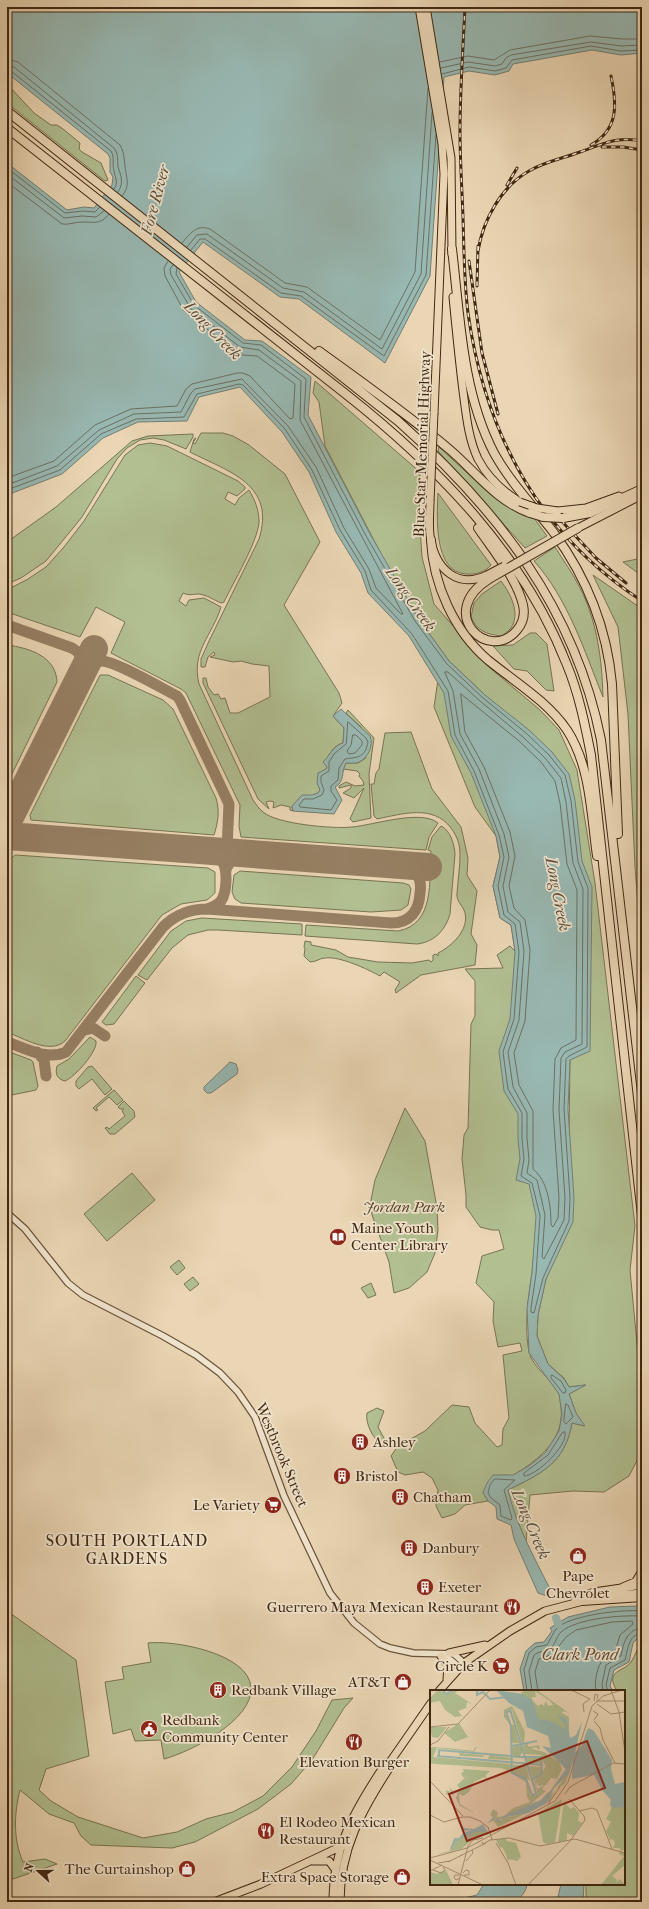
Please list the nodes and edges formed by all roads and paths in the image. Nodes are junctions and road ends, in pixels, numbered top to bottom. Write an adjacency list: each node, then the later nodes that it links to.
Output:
1 (419, 7): 5 (main road)
2 (426, 7): 5 (main road)
3 (7, 111): 7 (highway)
4 (7, 128): 10 (highway)
5 (445, 143): 6 (main road); 13 (main road, Blue Star Memorial Highway, bridge)
6 (452, 249): 11 (main road, bridge); 16 (highway)
7 (267, 316): 11 (highway, bridge); 16 (highway)
8 (642, 488): 11 (highway)
9 (642, 495): 12 (main road)
10 (459, 499): 14 (highway); 15 (highway)
11 (560, 515)
12 (578, 528): 14 (highway, bridge)
13 (430, 540): 14 (main road, Blue Star Memorial Highway); 15 (highway)
14 (488, 577)
15 (608, 909): 19 (highway)
16 (624, 935): 17 (highway)
17 (642, 1093)
18 (7, 1212): 29 (street, Westbrook Street)
19 (642, 1216)
20 (642, 1572): 22 (highway)
21 (642, 1585): 22 (main road)
22 (624, 1587): 26 (main road)
23 (642, 1593): 25 (main road)
24 (642, 1597): 25 (highway)
25 (582, 1601): 26 (main road)
26 (570, 1603): 27 (main road)
27 (491, 1643): 28 (main road); 30 (main road)
28 (449, 1653): 29 (street, Westbrook Street); 30 (street)
29 (440, 1655): 30 (street, Westbrook Street); 31 (main road)
30 (461, 1665): 31 (main road)
31 (447, 1681): 32 (main road)
32 (440, 1690)
33 (430, 1704): 34 (main road)
34 (390, 1762): 35 (main road); 36 (main road)
35 (349, 1844): 36 (main road); 41 (main road)
36 (340, 1846): 37 (main road); 38 (main road)
37 (309, 1861): 38 (main road); 39 (main road)
38 (335, 1869): 40 (main road)
39 (214, 1902)
40 (333, 1902)
41 (340, 1902)

